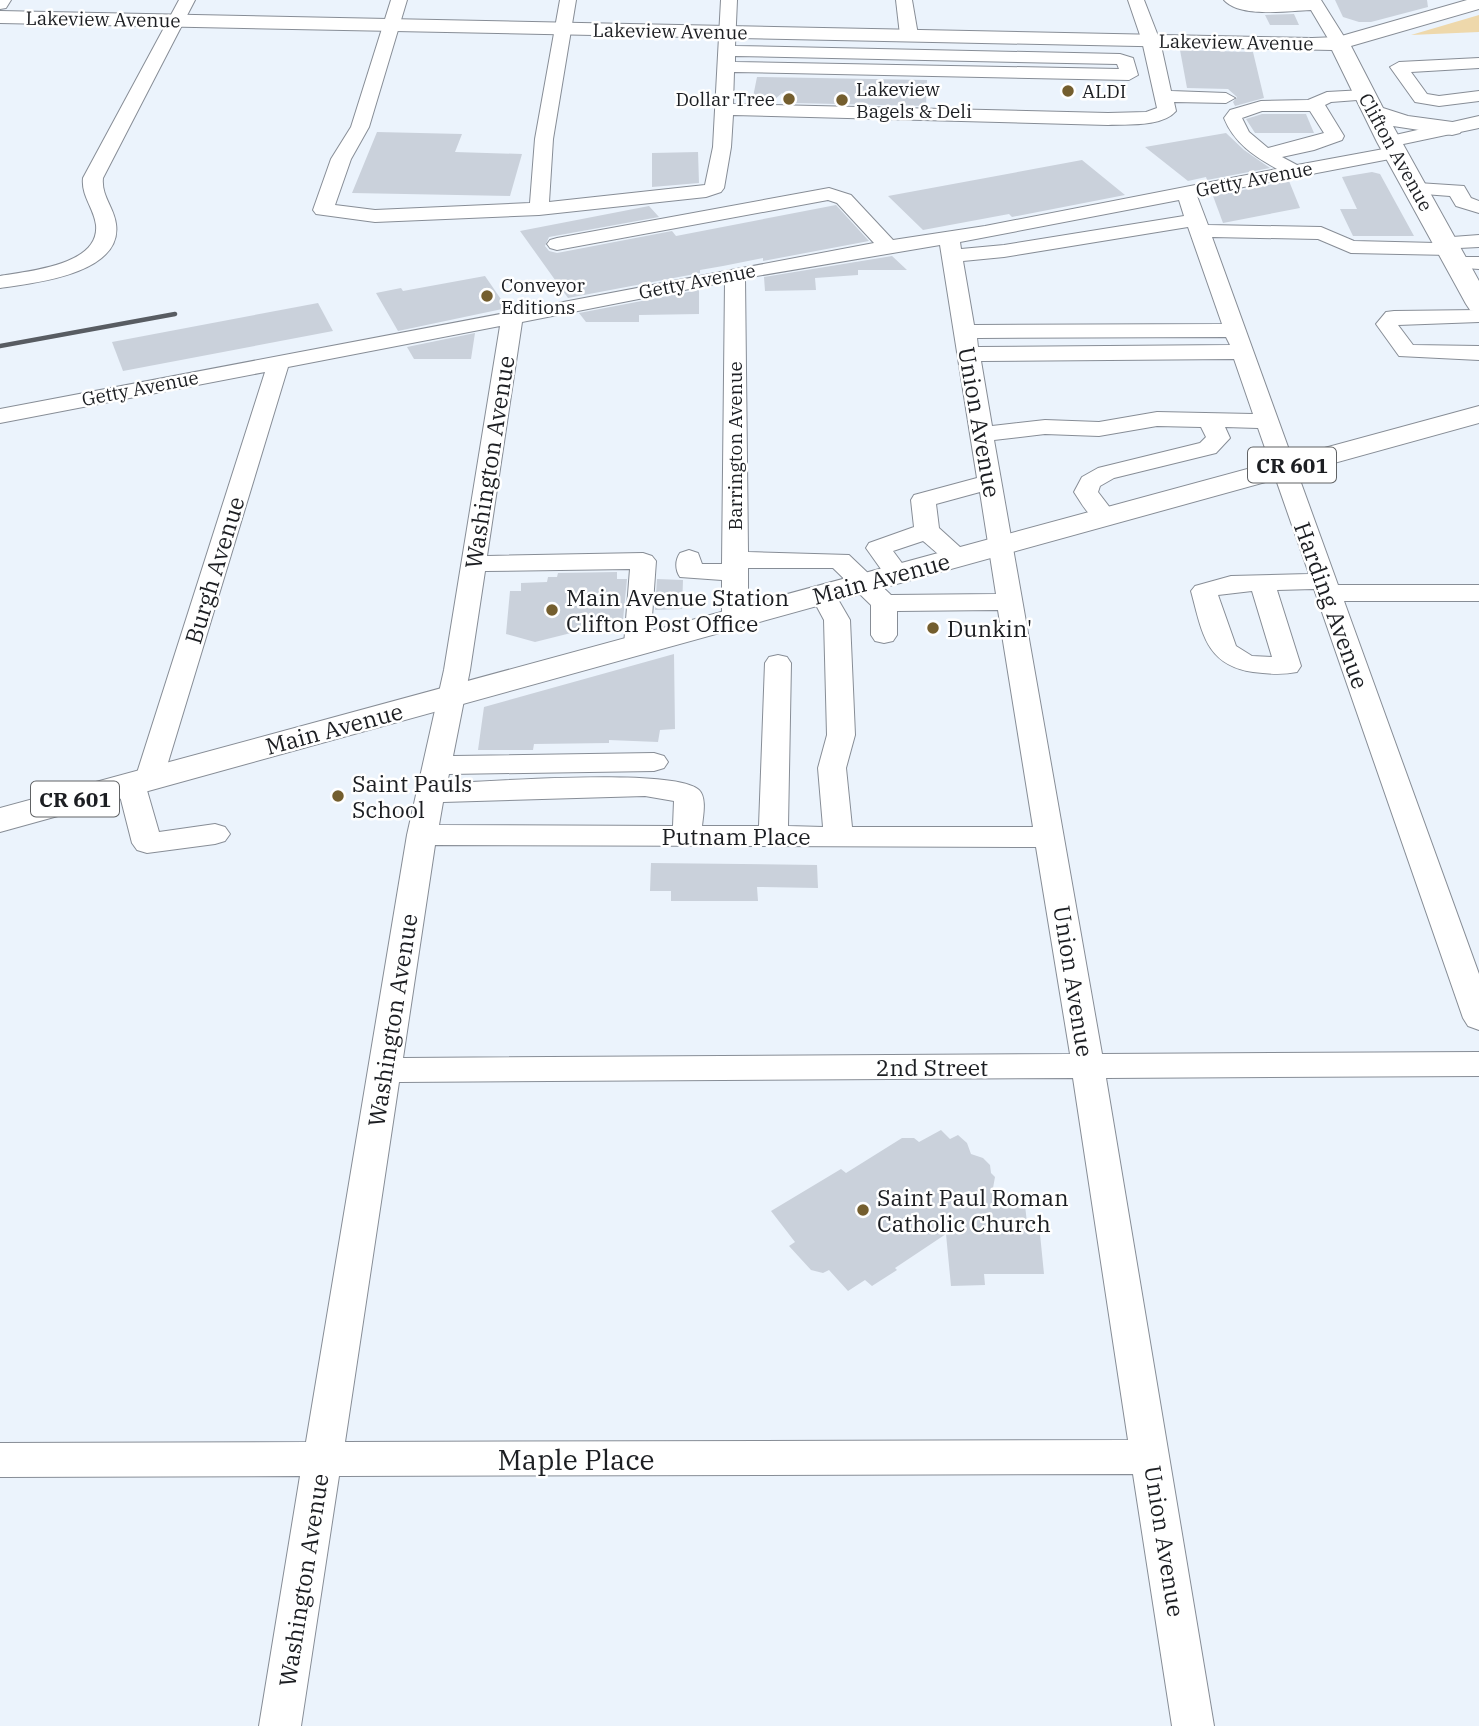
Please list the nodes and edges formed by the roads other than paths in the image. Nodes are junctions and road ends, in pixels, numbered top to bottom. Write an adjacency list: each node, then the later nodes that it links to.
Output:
1 (3, 0): 11 (street)
2 (187, 0): 13 (street)
3 (399, 0): 14 (street)
4 (568, 0): 15 (street)
5 (729, 0): 19 (street)
6 (904, 0): 16 (street)
7 (1136, 0): 17 (street)
8 (1232, 0): 9 (street)
9 (1314, 2): 18 (street, Clifton Avenue)
10 (1479, 3): 18 (main road, Lakeview Avenue)
11 (0, 4)
12 (0, 18): 13 (main road, Lakeview Avenue)
13 (176, 21): 14 (main road, Lakeview Avenue); 47 (street)
14 (391, 25): 15 (main road, Lakeview Avenue); 39 (street)
15 (563, 29): 19 (main road, Lakeview Avenue); 39 (street)
16 (909, 35): 19 (main road, Lakeview Avenue); 20 (main road, Lakeview Avenue)
17 (1151, 41): 18 (main road, Lakeview Avenue); 20 (main road, Lakeview Avenue); 26 (street)
18 (1339, 43): 23 (main road, Clifton Avenue)
19 (725, 50): 20 (street); 28 (street)
20 (971, 55): 20 (street)
21 (1479, 63): 22 (street)
22 (1399, 67): 23 (street); 24 (street)
23 (1365, 96): 27 (street); 30 (main road); 31 (main road, Clifton Avenue)
24 (1479, 96)
25 (1226, 98): 26 (street)
26 (1165, 104): 28 (street)
27 (1314, 104): 32 (street); 32 (street)
28 (723, 109): 39 (street)
29 (1479, 122): 30 (street, Getty Avenue)
30 (1452, 128): 31 (street, Getty Avenue)
31 (1392, 147): 33 (street, Getty Avenue); 34 (main road, Clifton Avenue)
32 (1267, 154): 33 (street)
33 (1294, 172): 37 (street, Getty Avenue)
34 (1418, 189): 35 (street); 45 (main road, Clifton Avenue)
35 (1457, 190): 36 (street); 38 (street)
36 (1479, 190)
37 (1186, 192): 40 (street, Harding Avenue); 44 (street, Getty Avenue)
38 (1479, 206)
39 (539, 209)
40 (1197, 225): 44 (street); 45 (street); 52 (street, Harding Avenue)
41 (1479, 242): 45 (street)
42 (557, 244): 43 (street)
43 (886, 245): 44 (street, Getty Avenue); 46 (street, Getty Avenue)
44 (951, 247): 53 (street, Union Avenue)
45 (1458, 254): 48 (main road, Clifton Avenue)
46 (735, 274): 49 (street, Getty Avenue); 72 (street, Barrington Avenue)
47 (0, 282)
48 (1479, 304)
49 (512, 316): 58 (street, Getty Avenue); 71 (street, Washington Avenue)
50 (1479, 316): 57 (street)
51 (1191, 330): 52 (street); 54 (street); 55 (street)
52 (1235, 330): 56 (street, Harding Avenue)
53 (967, 343): 54 (street); 63 (street, Union Avenue)
54 (1006, 343): 55 (street)
55 (1198, 352): 56 (street)
56 (1242, 352): 62 (street, Harding Avenue)
57 (1479, 353)
58 (279, 361): 60 (street, Getty Avenue); 87 (street, Burgh Avenue)
59 (1479, 414): 64 (main road, Main Avenue / CR 601)
60 (2, 419)
61 (1210, 420): 62 (street); 63 (street); 66 (street)
62 (1267, 421): 64 (street, Harding Avenue)
63 (982, 435): 65 (street, Union Avenue)
64 (1283, 467): 66 (main road, Main Avenue / CR 601); 75 (street, Harding Avenue)
65 (990, 482): 67 (street); 68 (street, Union Avenue)
66 (1105, 516): 68 (main road, Main Avenue / CR 601)
67 (927, 531): 69 (street); 73 (street)
68 (1000, 545): 69 (main road, Main Avenue / CR 601); 79 (street, Union Avenue)
69 (958, 557): 73 (main road, Main Avenue / CR 601)
70 (690, 558): 72 (street)
71 (473, 564): 82 (street); 84 (street, Washington Avenue)
72 (735, 566): 76 (street); 80 (street, Barrington Avenue)
73 (897, 574): 76 (main road, Main Avenue / CR 601)
74 (1262, 583): 75 (street)
75 (1326, 587): 77 (street); 95 (street, Harding Avenue)
76 (874, 593): 78 (main road, Main Avenue / CR 601); 79 (street); 81 (street)
77 (1479, 593)
78 (823, 594): 80 (main road, Main Avenue / CR 601); 93 (street)
79 (1010, 603): 94 (street, Union Avenue)
80 (735, 618): 82 (main road, Main Avenue / CR 601)
81 (884, 635)
82 (637, 645): 84 (main road, Main Avenue / CR 601)
83 (778, 663): 92 (street)
84 (451, 696): 86 (street, Washington Avenue); 87 (main road, Main Avenue / CR 601)
85 (654, 762): 86 (street)
86 (433, 779): 90 (street, Washington Avenue); 91 (street)
87 (140, 781): 88 (main road, Main Avenue / CR 601); 89 (street)
88 (0, 820)
89 (215, 834)
90 (422, 835): 91 (street, Putnam Place); 98 (street, Washington Avenue)
91 (687, 836): 92 (street, Putnam Place)
92 (773, 836): 93 (street, Putnam Place)
93 (838, 836): 94 (street, Putnam Place)
94 (1049, 837): 97 (street, Union Avenue)
95 (1479, 1018)
96 (1479, 1064): 97 (street, 2nd Street)
97 (1088, 1066): 98 (street, 2nd Street); 99 (street, Union Avenue)
98 (384, 1070): 101 (street, Washington Avenue)
99 (1152, 1457): 101 (street, Maple Place); 103 (street, Union Avenue)
100 (0, 1460): 101 (street, Maple Place)
101 (323, 1460): 102 (street, Washington Avenue)
102 (280, 1726)
103 (1194, 1726)

